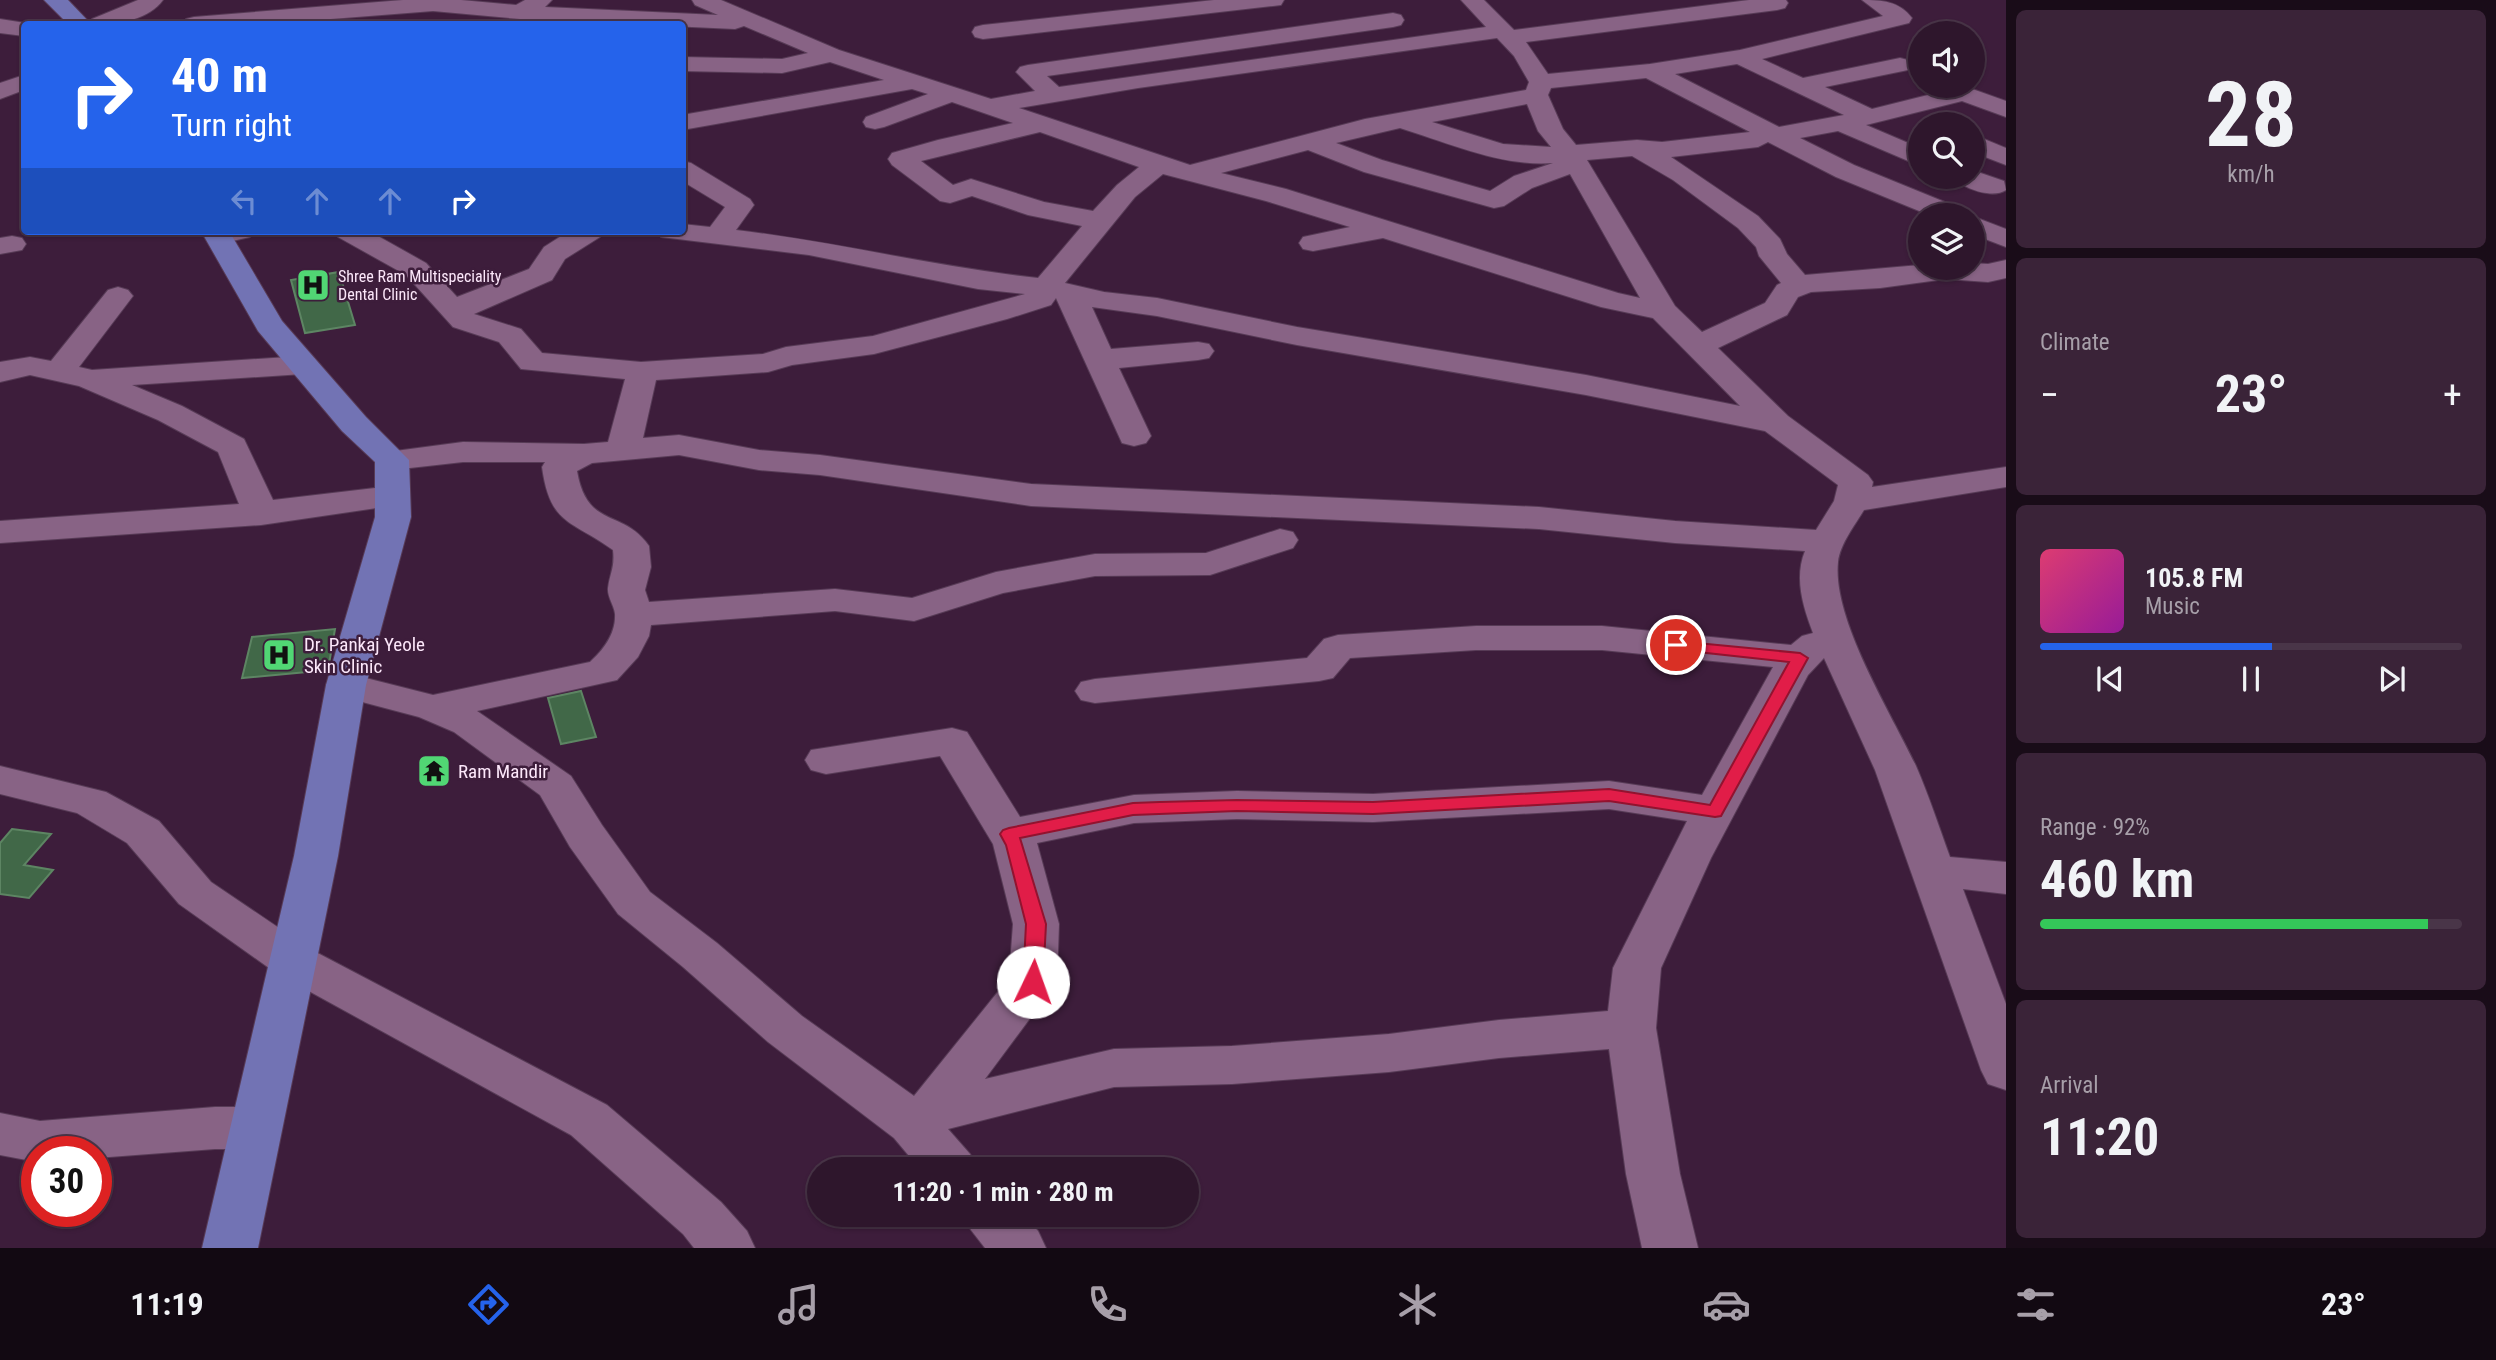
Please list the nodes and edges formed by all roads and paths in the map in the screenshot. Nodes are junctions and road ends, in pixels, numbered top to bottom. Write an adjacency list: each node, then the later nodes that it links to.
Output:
1 (55, 0): 15 (main road)
2 (152, 0): 16 (street)
3 (541, 0): 13 (street)
4 (703, 0): 12 (street)
5 (1273, 0): 7 (street)
6 (430, 2): 13 (street); 17 (street)
7 (1223, 2): 10 (street)
8 (1777, 3): 22 (street)
9 (1884, 5): 18 (street); 24 (street)
10 (1157, 6): 20 (street)
11 (1015, 9): 20 (street)
12 (757, 13): 13 (street); 25 (street)
13 (516, 17)
14 (1410, 18): 42 (street)
15 (77, 21)
16 (109, 21)
17 (226, 21)
18 (1908, 22)
19 (0, 26): 21 (street)
20 (1036, 26): 23 (street)
21 (21, 29)
22 (1492, 29): 38 (street); 42 (street)
23 (983, 32)
24 (1828, 36): 26 (street); 29 (street)
25 (831, 55): 27 (street); 34 (street)
26 (1740, 57): 31 (street); 36 (street)
27 (686, 64)
28 (1408, 66): 32 (street)
29 (1908, 69)
30 (1908, 70): 36 (street)
31 (1650, 71): 38 (street); 59 (street)
32 (1325, 72)
33 (1990, 78): 37 (street)
34 (914, 82): 41 (street); 52 (street)
35 (21, 83): 39 (street)
36 (1802, 85): 50 (street)
37 (1985, 86)
38 (1539, 89): 51 (street); 67 (street)
39 (0, 92)
40 (21, 94): 45 (street)
41 (952, 94): 46 (street); 53 (street)
42 (1054, 95): 46 (street)
43 (1932, 98): 48 (street)
44 (1977, 98): 47 (street)
45 (0, 104)
46 (989, 106): 55 (street)
47 (2006, 110)
48 (1897, 111): 49 (street); 50 (street)
49 (1908, 116)
50 (1869, 117): 54 (street)
51 (1400, 120): 56 (street); 67 (street)
52 (686, 122)
53 (875, 122)
54 (1841, 123): 59 (street); 64 (street)
55 (1043, 124): 68 (street); 81 (street)
56 (1353, 130): 60 (street); 63 (street)
57 (2006, 130): 58 (street)
58 (1985, 136)
59 (1765, 137): 62 (street); 72 (street)
60 (1311, 142): 69 (street); 73 (street)
61 (1985, 146): 66 (street)
62 (1637, 148): 67 (street); 92 (street)
63 (1414, 150)
64 (1908, 152)
65 (1908, 157): 72 (street)
66 (2006, 157)
67 (1573, 158): 74 (street); 95 (street)
68 (1158, 165): 73 (street); 81 (street)
69 (1373, 166): 74 (street); 78 (street)
70 (1473, 168): 74 (street)
71 (686, 171): 85 (street)
72 (1845, 171): 77 (street)
73 (1191, 173): 78 (street)
74 (1523, 182)
75 (1985, 183): 76 (street)
76 (2002, 188)
77 (1922, 203)
78 (1315, 207): 82 (street)
79 (2006, 214): 80 (street)
80 (1985, 216)
81 (1099, 221): 93 (street)
82 (1387, 229): 90 (street); 95 (street)
83 (1985, 230): 89 (street)
84 (686, 232): 85 (street)
85 (718, 234): 93 (street)
86 (226, 235): 100 (main road)
87 (355, 235): 96 (street)
88 (584, 235): 96 (street)
89 (2006, 239)
90 (1314, 243)
91 (2006, 268): 92 (street)
92 (1799, 286): 97 (street)
93 (1060, 291): 99 (street); 101 (street); 104 (street)
94 (118, 296): 103 (street)
95 (1663, 310): 97 (street)
96 (457, 316): 101 (street)
97 (1699, 345): 104 (street)
98 (1198, 351): 99 (street)
99 (1100, 360): 105 (street)
100 (303, 365): 103 (street); 108 (main road)
101 (641, 371): 106 (street)
102 (0, 372): 103 (street)
103 (74, 376): 112 (street)
104 (1776, 423): 111 (street)
105 (1134, 436)
106 (620, 449): 107 (street); 115 (street)
107 (584, 454): 108 (street); 116 (street)
108 (392, 460): 110 (main road)
109 (2006, 477): 111 (street)
110 (392, 497): 112 (street); 118 (main road)
111 (1852, 501): 115 (street)
112 (261, 514): 113 (street)
113 (0, 532)
114 (1280, 540): 116 (street)
115 (1827, 542): 117 (street)
116 (635, 615): 120 (street)
117 (1815, 645): 119 (street); 123 (street); 125 (street)
118 (346, 685): 120 (street); 127 (main road)
119 (1096, 691)
120 (433, 708): 130 (street)
121 (826, 760): 124 (street)
122 (12, 794): 127 (street)
123 (1715, 811): 124 (street); 128 (street)
124 (1009, 834): 130 (street)
125 (1933, 871): 126 (street); 129 (street)
126 (2006, 878)
127 (293, 961): 131 (main road); 135 (street)
128 (1631, 1028): 130 (street); 136 (street)
129 (2006, 1070)
130 (921, 1118): 133 (street)
131 (256, 1128): 132 (street); 134 (main road)
132 (0, 1134)
133 (944, 1157)
134 (230, 1248)
135 (727, 1248)
136 (1670, 1248)

